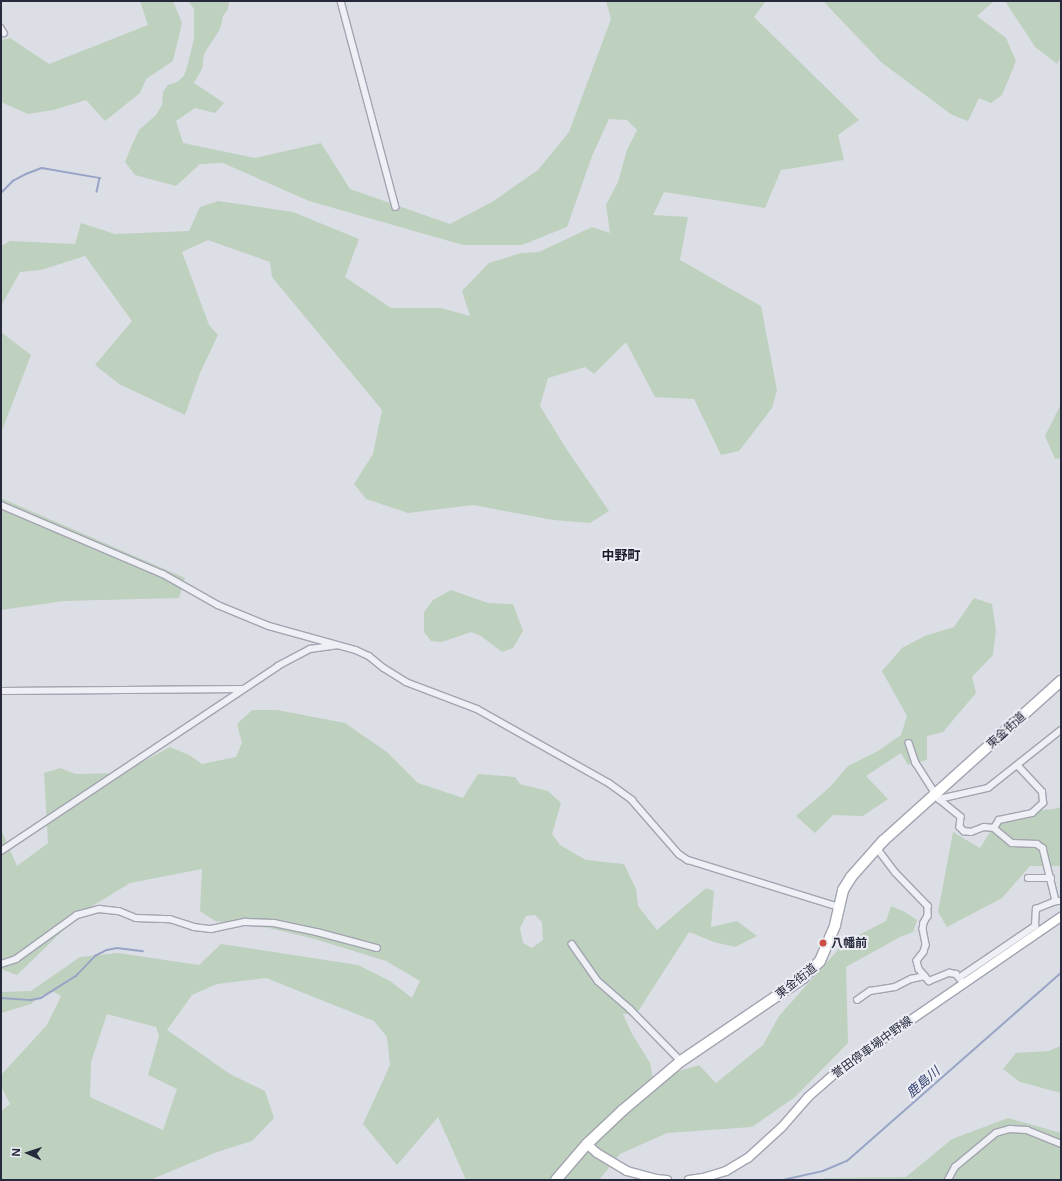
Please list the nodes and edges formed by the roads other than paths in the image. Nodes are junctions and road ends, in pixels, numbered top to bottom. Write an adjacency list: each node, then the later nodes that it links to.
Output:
1 (341, 1): 2 (street)
2 (396, 207)
3 (1, 505): 4 (street)
4 (341, 644): 6 (street); 18 (street)
5 (1061, 681): 11 (highway, 東金街道)
6 (243, 689): 7 (street); 14 (street)
7 (1, 691)
8 (1061, 730): 10 (street)
9 (909, 743): 11 (street)
10 (1018, 766): 11 (street); 12 (street)
11 (937, 796): 12 (street); 13 (highway, 東金街道)
12 (994, 828): 16 (street)
13 (877, 848): 18 (highway, 東金街道); 23 (street)
14 (1, 851)
15 (1028, 878): 16 (street)
16 (1051, 878): 17 (street)
17 (1059, 901): 24 (street)
18 (839, 907): 26 (highway, 東金街道)
19 (1061, 917): 24 (main road, 誉田停車場中野線)
20 (572, 944): 26 (street)
21 (377, 948): 22 (street)
22 (1, 964)
23 (926, 976): 24 (street); 25 (street)
24 (962, 980): 31 (main road, 誉田停車場中野線)
25 (858, 1000)
26 (682, 1061): 27 (highway, 東金街道)
27 (587, 1144): 29 (highway, 東金街道); 30 (main road)
28 (1061, 1144): 32 (street)
29 (556, 1180)
30 (667, 1180)
31 (689, 1180)
32 (948, 1180)

